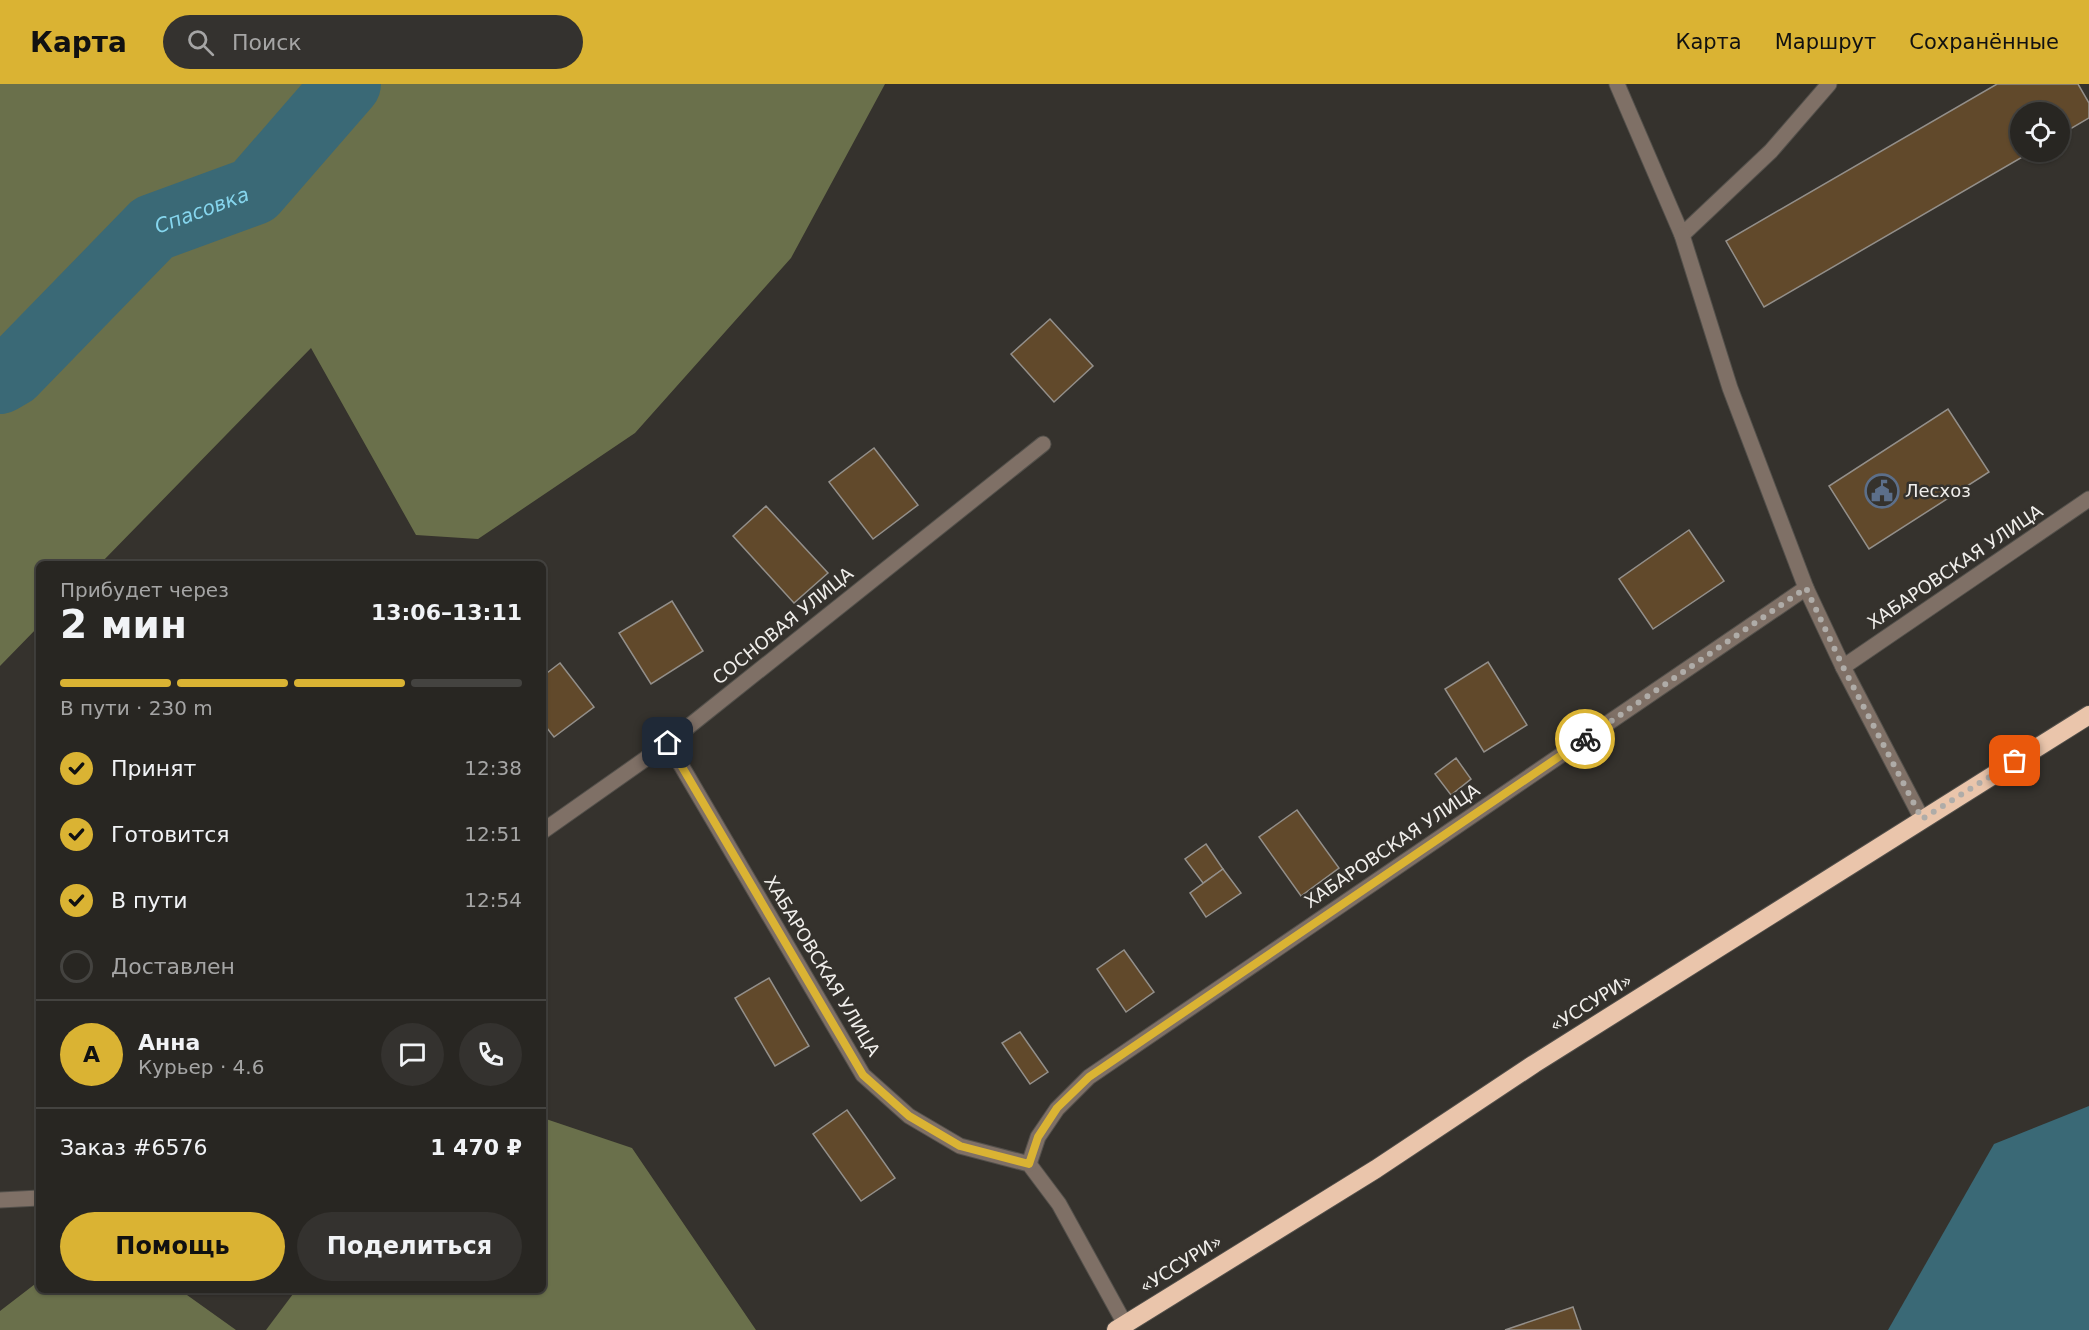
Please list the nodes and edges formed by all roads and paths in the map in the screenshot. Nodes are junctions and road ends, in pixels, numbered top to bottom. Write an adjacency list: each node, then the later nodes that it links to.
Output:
1 (1617, 84): 3 (street)
2 (1829, 84): 3 (street)
3 (1682, 235): 6 (street)
4 (1042, 444): 9 (street, СОСНОВАЯ УЛИЦА)
5 (2089, 499): 7 (street, ХАБАРОВСКАЯ УЛИЦА)
6 (1806, 588): 7 (street); 12 (street, ХАБАРОВСКАЯ УЛИЦА)
7 (1843, 667): 10 (street)
8 (2089, 715): 10 (highway, «УССУРИ»)
9 (668, 743): 11 (street, СОСНОВАЯ УЛИЦА); 12 (street, ХАБАРОВСКАЯ УЛИЦА)
10 (1922, 819): 15 (highway, «УССУРИ»)
11 (546, 829)
12 (1029, 1164): 15 (street)
13 (36, 1198): 14 (street)
14 (0, 1200)
15 (1121, 1327)

